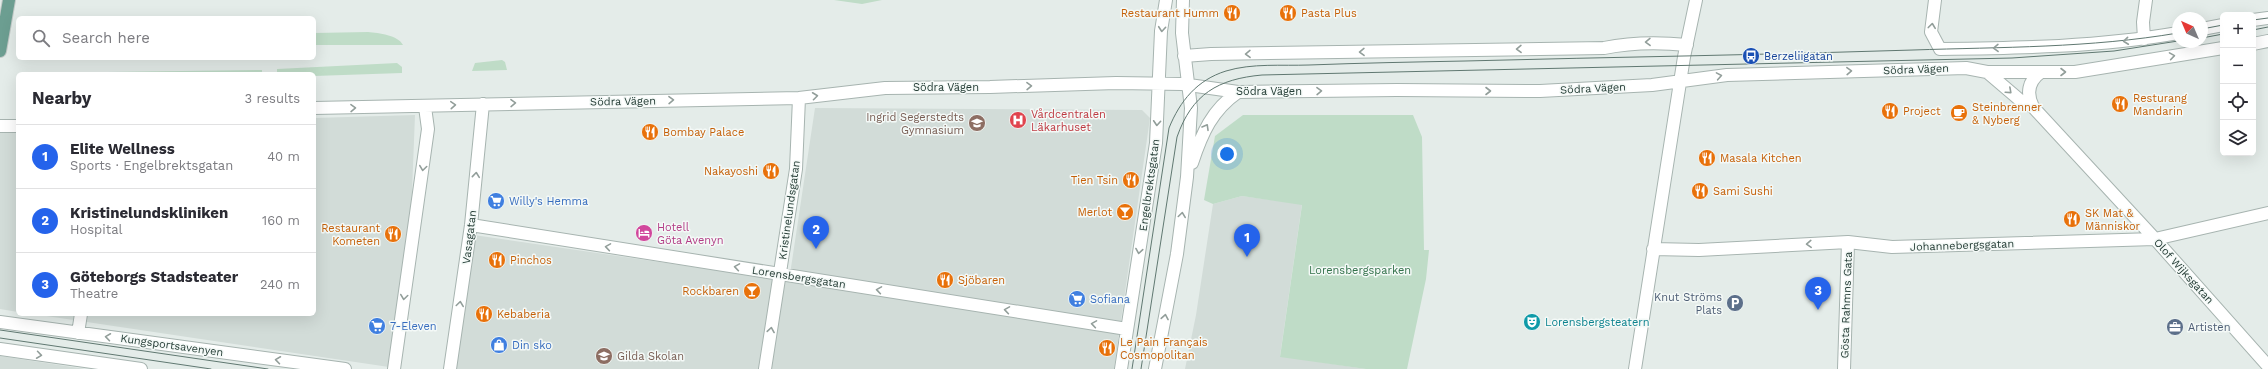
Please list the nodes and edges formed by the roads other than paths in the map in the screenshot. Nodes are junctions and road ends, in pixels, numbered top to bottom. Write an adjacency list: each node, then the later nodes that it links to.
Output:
1 (9, 0): 17 (main road)
2 (1166, 0): 22 (street, Engelbrektsgatan, one-way to 22)
3 (1183, 0): 18 (street)
4 (1696, 0): 15 (street)
5 (1935, 0): 12 (street, Södra Vägen, one-way to 5)
6 (2146, 0): 12 (street)
7 (2268, 18): 8 (street)
8 (2256, 20)
9 (2220, 26): 10 (street)
10 (2208, 28)
11 (2172, 34): 12 (street, Södra Vägen)
12 (2144, 39)
13 (2268, 42): 14 (street)
14 (2256, 44)
15 (1687, 45): 18 (street, one-way to 18); 21 (street)
16 (2220, 48): 20 (street, Södra Vägen, one-way to 16)
17 (0, 51)
18 (1184, 56): 23 (street)
19 (1987, 72): 20 (street, Södra Vägen); 21 (street, Södra Vägen, one-way to 19); 29 (street, Olof Wijksgatan, one-way to 29)
20 (2041, 72): 29 (street)
21 (1681, 81): 24 (street, Södra Vägen, one-way to 21); 37 (street)
22 (1160, 84): 23 (street, Södra Vägen); 25 (street, Södra Vägen, one-way to 22); 41 (street, Engelbrektsgatan, one-way to 41)
23 (1189, 84): 24 (street, Södra Vägen); 32 (street)
24 (1238, 92): 32 (street, one-way to 24)
25 (799, 98): 26 (street, Södra Vägen, one-way to 25); 38 (street, Kristinelundsgatan)
26 (483, 104): 27 (street, Södra Vägen, one-way to 26); 34 (street, Vasagatan, one-way to 26)
27 (425, 107): 28 (street, Södra Vägen, one-way to 27); 48 (street, one-way to 48)
28 (316, 108)
29 (2033, 108): 35 (street, Olof Wijksgatan)
30 (0, 126): 31 (street)
31 (16, 126)
32 (1187, 177): 52 (street, one-way to 32)
33 (2268, 213): 35 (street, Johannebergsgatan)
34 (471, 225): 38 (street, Lorensbergsgatan, one-way to 34); 49 (street, Vasagatan, one-way to 34)
35 (2155, 239): 36 (street, Johannebergsgatan); 45 (street, Olof Wijksgatan)
36 (1848, 242): 37 (street, Johannebergsgatan, one-way to 37); 54 (street, Gösta Rahmns Gata)
37 (1653, 249): 53 (street)
38 (780, 274): 41 (street, Lorensbergsgatan, one-way to 38); 50 (street, Kristinelundsgatan, one-way to 38)
39 (81, 316): 42 (street)
40 (0, 322): 42 (street, Kungsportsavenyen)
41 (1127, 329): 51 (street, Engelbrektsgatan)
42 (78, 333): 47 (street, Kungsportsavenyen, one-way to 42)
43 (0, 349): 44 (street, one-way to 44)
44 (77, 364): 46 (street)
45 (2268, 366)
46 (140, 369)
47 (345, 369)
48 (394, 369)
49 (450, 369)
50 (766, 369)
51 (1121, 369)
52 (1155, 369)
53 (1634, 369)
54 (1844, 369)

